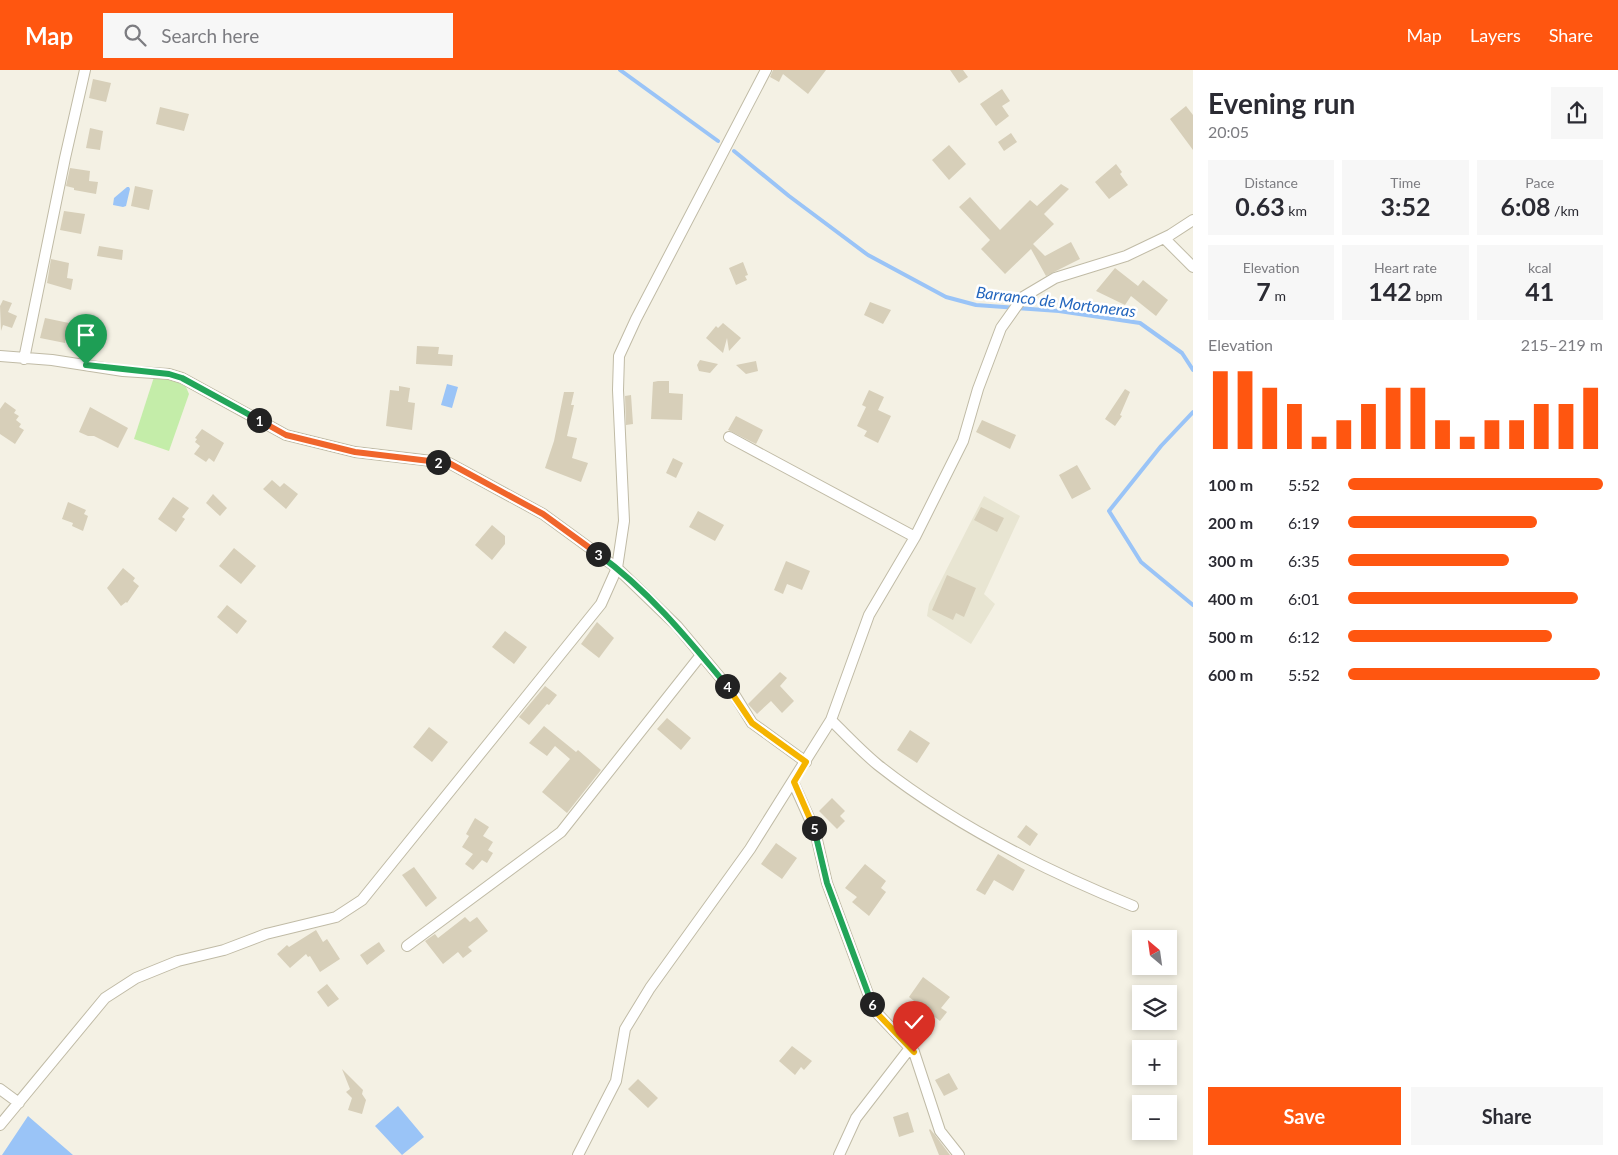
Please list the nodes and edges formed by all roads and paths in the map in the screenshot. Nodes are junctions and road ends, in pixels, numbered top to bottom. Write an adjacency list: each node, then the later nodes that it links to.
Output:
1 (85, 70): 7 (street)
2 (766, 70): 10 (street)
3 (1193, 220): 4 (street)
4 (1164, 238): 5 (street); 9 (street)
5 (1193, 267)
6 (0, 356): 7 (street)
7 (24, 359): 10 (street)
8 (729, 437): 9 (street)
9 (915, 537): 12 (street)
10 (617, 568): 11 (street); 19 (street)
11 (701, 655): 13 (street); 16 (street)
12 (831, 720): 13 (street); 15 (street)
13 (806, 762): 14 (street)
14 (794, 782): 17 (street); 21 (street)
15 (1133, 906)
16 (408, 946)
17 (910, 1048): 22 (street); 23 (street)
18 (0, 1089): 19 (street)
19 (18, 1103): 20 (street)
20 (0, 1125)
21 (578, 1155)
22 (839, 1155)
23 (960, 1155)

